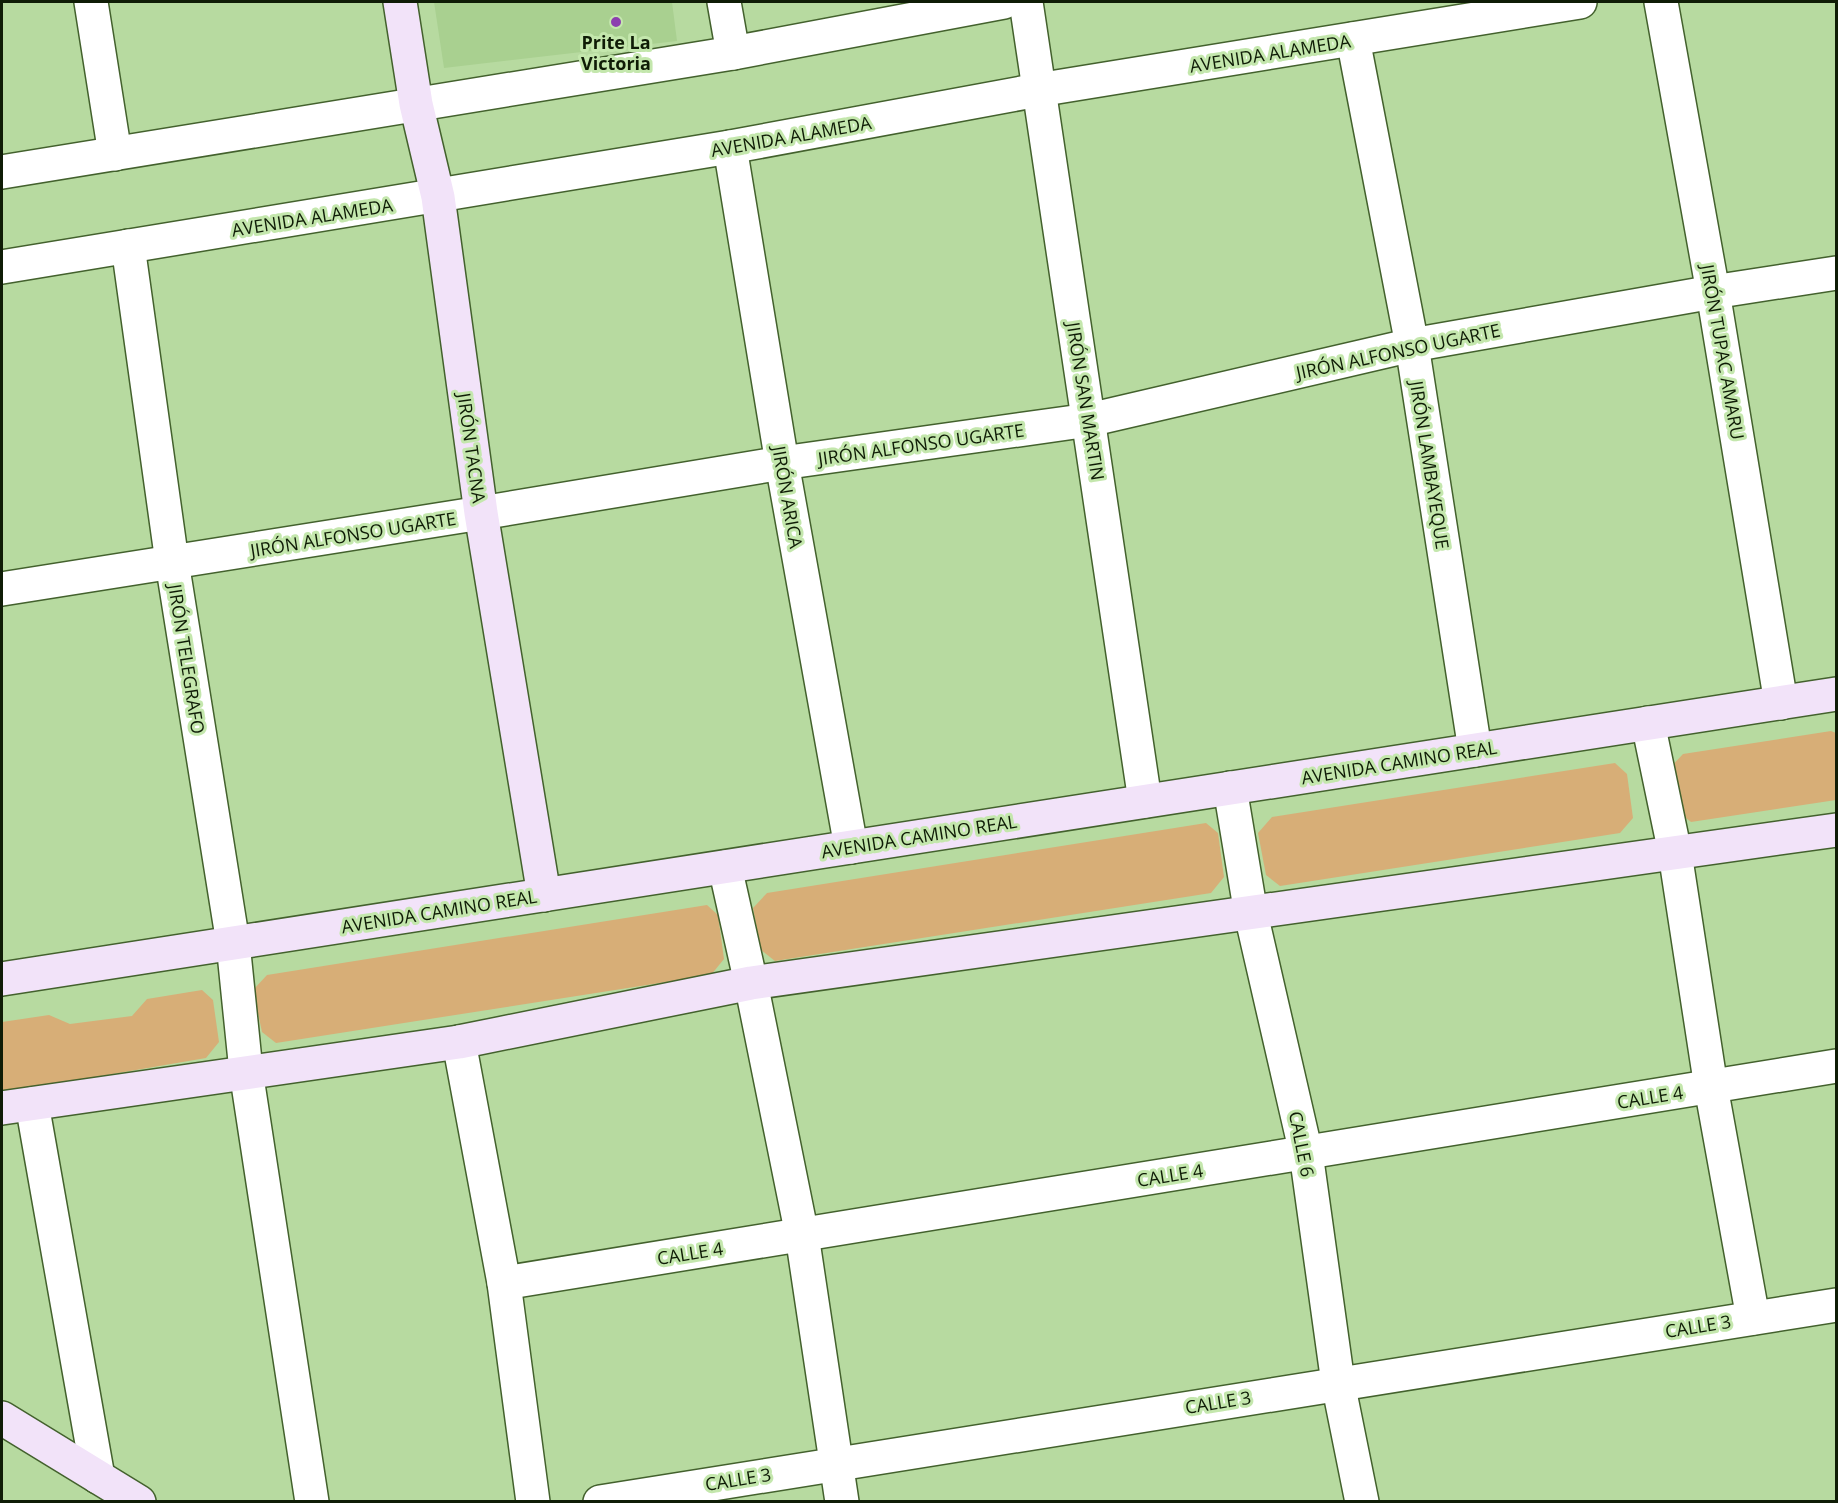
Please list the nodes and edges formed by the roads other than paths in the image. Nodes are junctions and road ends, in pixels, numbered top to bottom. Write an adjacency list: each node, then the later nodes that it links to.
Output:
1 (91, 2): 13 (street)
2 (400, 2): 11 (street, JIRÓN TACNA)
3 (724, 2): 9 (street)
4 (1004, 2): 9 (street)
5 (1026, 2): 10 (street, JIRÓN SAN MARTIN)
6 (1580, 2): 8 (street, AVENIDA ALAMEDA)
7 (1661, 2): 19 (street, JIRÓN TUPAC AMARU)
8 (1353, 39): 10 (street, AVENIDA ALAMEDA); 20 (street, JIRÓN LAMBAYEQUE)
9 (733, 53): 11 (street)
10 (1038, 90): 12 (street, AVENIDA ALAMEDA); 21 (street, JIRÓN SAN MARTIN)
11 (416, 104): 13 (street); 15 (street, JIRÓN TACNA)
12 (730, 147): 15 (street, AVENIDA ALAMEDA); 22 (street, JIRÓN ARICA)
13 (115, 154): 14 (street)
14 (2, 172)
15 (438, 197): 16 (street, AVENIDA ALAMEDA); 23 (street, JIRÓN TACNA)
16 (128, 246): 17 (street, AVENIDA ALAMEDA); 24 (street, JIRÓN TELEGRAFO)
17 (2, 267)
18 (1836, 273): 19 (street, JIRÓN ALFONSO UGARTE)
19 (1713, 292): 20 (street, JIRÓN ALFONSO UGARTE); 27 (street, JIRÓN TUPAC AMARU)
20 (1412, 345): 21 (street, JIRÓN ALFONSO UGARTE); 29 (street, JIRÓN LAMBAYEQUE)
21 (1089, 420): 22 (street, JIRÓN ALFONSO UGARTE); 31 (street, JIRÓN SAN MARTIN)
22 (782, 463): 23 (street, JIRÓN ALFONSO UGARTE); 33 (street, JIRÓN ARICA)
23 (481, 513): 24 (street, JIRÓN ALFONSO UGARTE); 36 (street, JIRÓN TACNA)
24 (172, 562): 25 (street, JIRÓN ALFONSO UGARTE); 38 (street, JIRÓN TELEGRAFO)
25 (2, 589)
26 (1836, 694): 27 (street, AVENIDA CAMINO REAL)
27 (1781, 703): 28 (street, AVENIDA CAMINO REAL)
28 (1648, 723): 29 (street, AVENIDA CAMINO REAL); 34 (street)
29 (1475, 750): 30 (street, AVENIDA CAMINO REAL)
30 (1230, 788): 31 (street, AVENIDA CAMINO REAL); 37 (street, CALLE 6)
31 (1144, 801): 33 (street, AVENIDA CAMINO REAL)
32 (1836, 830): 34 (street)
33 (851, 847): 35 (street, AVENIDA CAMINO REAL)
34 (1675, 853): 37 (street); 44 (street)
35 (725, 867): 36 (street, AVENIDA CAMINO REAL); 40 (street)
36 (544, 895): 38 (street, AVENIDA CAMINO REAL)
37 (1251, 914): 40 (street); 46 (street, CALLE 6)
38 (233, 943): 39 (street, AVENIDA CAMINO REAL); 43 (street, JIRÓN TELEGRAFO)
39 (2, 979)
40 (751, 984): 41 (street); 47 (street)
41 (459, 1042): 43 (street); 48 (street)
42 (1836, 1066): 44 (street, CALLE 4)
43 (246, 1071): 45 (street); 56 (street, JIRÓN TELEGRAFO)
44 (1711, 1087): 46 (street, CALLE 4); 50 (street)
45 (17, 1106): 54 (street)
46 (1306, 1153): 47 (street, CALLE 4); 51 (street, CALLE 6)
47 (802, 1234): 48 (street, CALLE 4); 53 (street)
48 (504, 1283): 57 (street)
49 (1836, 1305): 50 (street, CALLE 3)
50 (1754, 1318): 51 (street, CALLE 3)
51 (1338, 1383): 53 (street, CALLE 3); 60 (street, CALLE 6)
52 (2, 1418): 54 (street)
53 (835, 1463): 58 (street, CALLE 3); 59 (street)
54 (98, 1477): 55 (street)
55 (139, 1502)
56 (312, 1502)
57 (533, 1502)
58 (600, 1502)
59 (842, 1502)
60 (1362, 1502)

